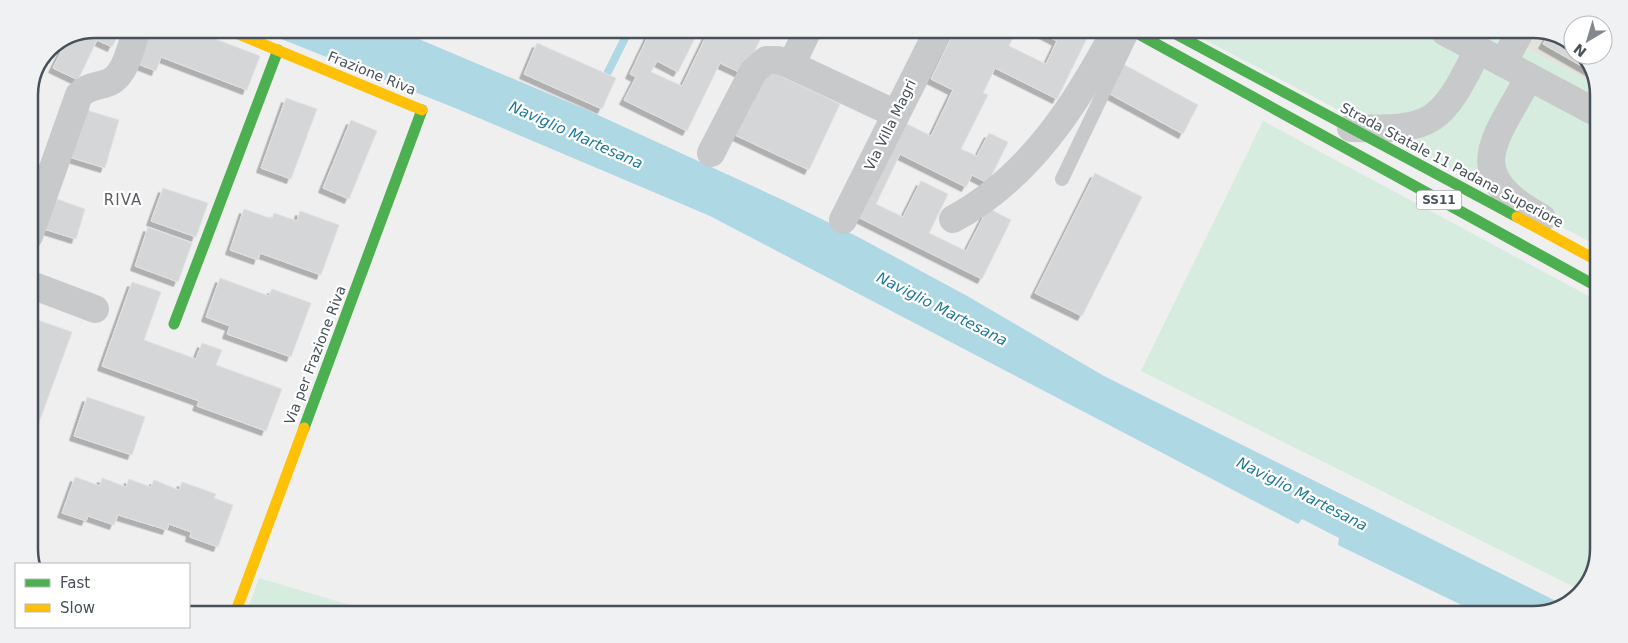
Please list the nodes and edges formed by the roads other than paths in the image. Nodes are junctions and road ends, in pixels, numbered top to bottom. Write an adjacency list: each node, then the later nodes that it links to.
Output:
1 (134, 38): 22 (street)
2 (248, 38): 11 (street, Frazione Riva)
3 (804, 38): 14 (street)
4 (934, 38): 18 (street, Via Villa Magri)
5 (1111, 38): 23 (street)
6 (1130, 38): 21 (lane)
7 (1146, 38): 27 (street, SS11)
8 (1184, 38): 19 (street, Strada Statale 11 Padana Superiore / SS11)
9 (1456, 38): 12 (street)
10 (1517, 38): 13 (street)
11 (278, 50): 17 (street, Frazione Riva); 30 (street)
12 (1478, 50): 13 (street); 19 (street)
13 (1503, 63): 15 (street)
14 (791, 64): 18 (street); 20 (street)
15 (1529, 77): 16 (street); 25 (street)
16 (1590, 109)
17 (423, 110): 31 (street, Via per Frazione Riva)
18 (896, 114): 24 (street, Via Villa Magri)
19 (1351, 128): 26 (street, Strada Statale 11 Padana Superiore / SS11)
20 (711, 153)
21 (1062, 179)
22 (37, 213)
23 (953, 219)
24 (843, 220)
25 (1590, 244)
26 (1590, 257)
27 (1590, 283)
28 (37, 287): 29 (street)
29 (95, 309)
30 (174, 324)
31 (238, 606)

